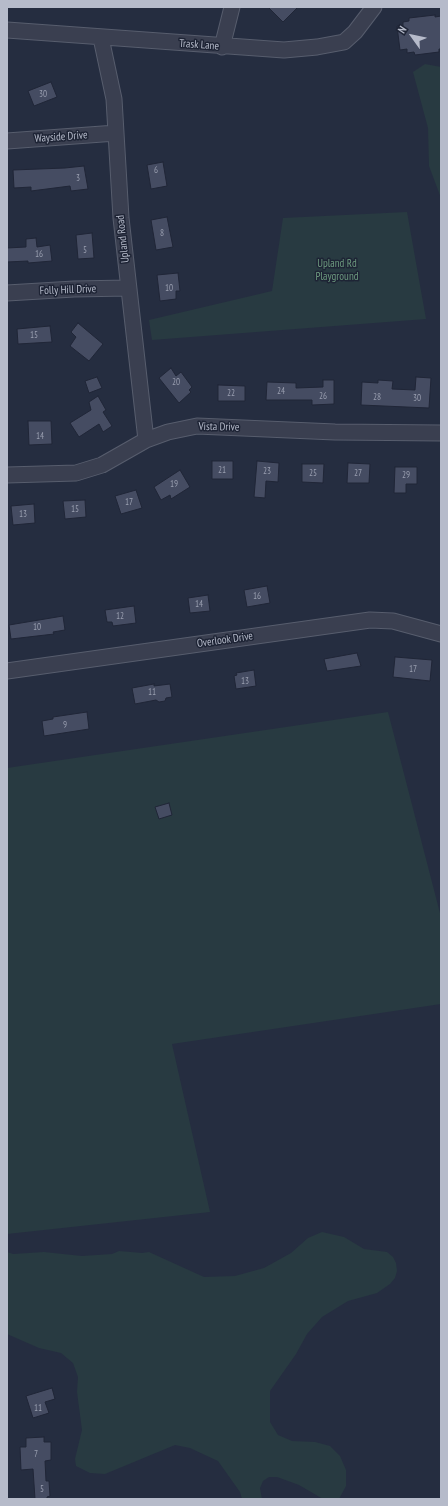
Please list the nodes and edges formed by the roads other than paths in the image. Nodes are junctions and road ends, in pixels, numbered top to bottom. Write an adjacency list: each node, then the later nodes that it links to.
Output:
1 (232, 7): 5 (street)
2 (374, 7): 5 (street, Trask Lane)
3 (7, 30): 4 (street, Trask Lane)
4 (100, 38): 5 (street, Trask Lane); 6 (street, Upland Road)
5 (222, 46)
6 (116, 133): 7 (street, Wayside Drive); 8 (street, Upland Road)
7 (7, 141)
8 (128, 288): 9 (street, Folly Hill Drive); 11 (street, Upland Road)
9 (7, 293)
10 (441, 433): 11 (street, Vista Drive)
11 (146, 440): 12 (street, Vista Drive)
12 (7, 475)
13 (441, 634): 14 (street, Overlook Drive)
14 (7, 671)

